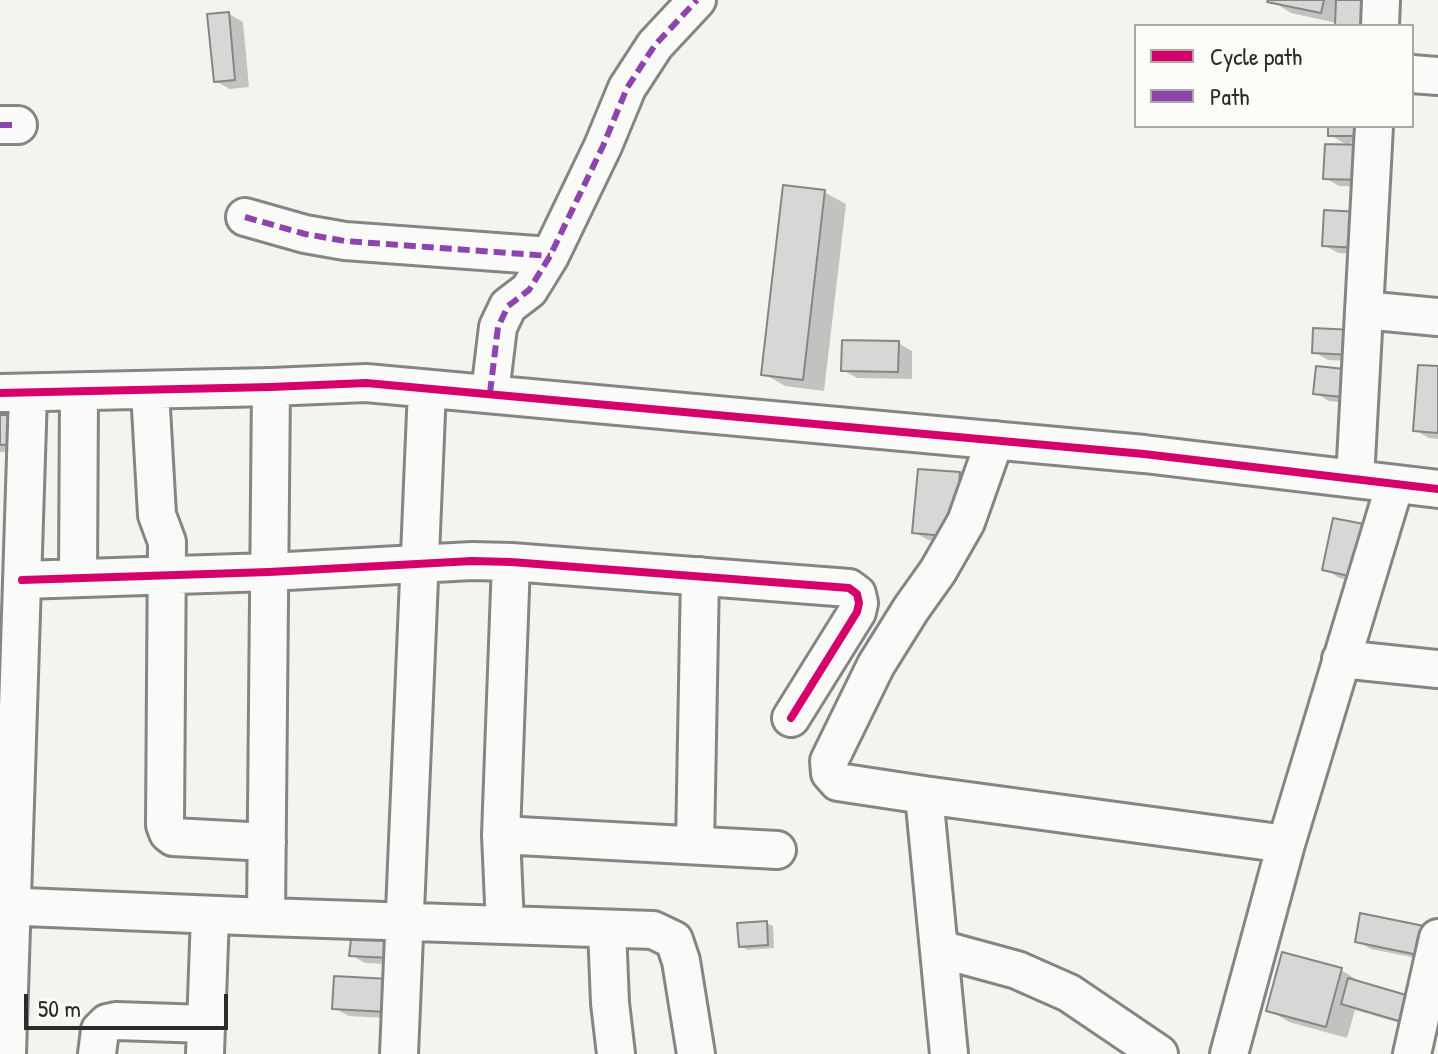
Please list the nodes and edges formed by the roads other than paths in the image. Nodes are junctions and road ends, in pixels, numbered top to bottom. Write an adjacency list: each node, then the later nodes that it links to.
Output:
1 (697, 0): 8 (street)
2 (1381, 0): 3 (street)
3 (1380, 24)
4 (1414, 74): 5 (street)
5 (1438, 76)
6 (1374, 128): 9 (street)
7 (245, 217): 8 (street)
8 (550, 256): 15 (street)
9 (1364, 310): 10 (street); 18 (street)
10 (1438, 317)
11 (271, 387): 12 (street); 13 (street); 23 (street)
12 (427, 389): 15 (street); 22 (street)
13 (150, 391): 14 (street); 24 (street)
14 (79, 393): 16 (street); 26 (street)
15 (490, 393): 17 (street)
16 (14, 394): 27 (street)
17 (995, 440): 18 (street); 31 (street)
18 (1355, 479): 19 (street)
19 (1395, 484): 20 (street); 28 (street)
20 (1438, 489)
21 (511, 562): 22 (street); 25 (street); 32 (street)
22 (419, 565): 23 (street); 40 (street)
23 (269, 572): 24 (street); 33 (street)
24 (168, 575): 26 (street); 33 (street)
25 (700, 576): 30 (street); 35 (street)
26 (78, 578): 27 (street)
27 (22, 580): 37 (street)
28 (1341, 659): 29 (street); 34 (street)
29 (1438, 669)
30 (791, 718)
31 (924, 795): 34 (street); 44 (street)
32 (501, 835): 35 (street); 41 (street)
33 (267, 842): 39 (street)
34 (1286, 844): 54 (street)
35 (695, 845): 36 (street)
36 (777, 850)
37 (6, 906): 38 (street); 47 (street)
38 (210, 915): 39 (street); 45 (street)
39 (266, 917): 40 (street)
40 (404, 922): 41 (street); 49 (street)
41 (505, 925): 42 (street)
42 (607, 929): 50 (street); 51 (street)
43 (1438, 938): 46 (street)
44 (940, 949): 52 (street); 53 (street)
45 (206, 1039): 48 (street)
46 (1422, 1043)
47 (7, 1054)
48 (97, 1054)
49 (399, 1054)
50 (616, 1054)
51 (696, 1054)
52 (949, 1054)
53 (1159, 1054)
54 (1229, 1054)

